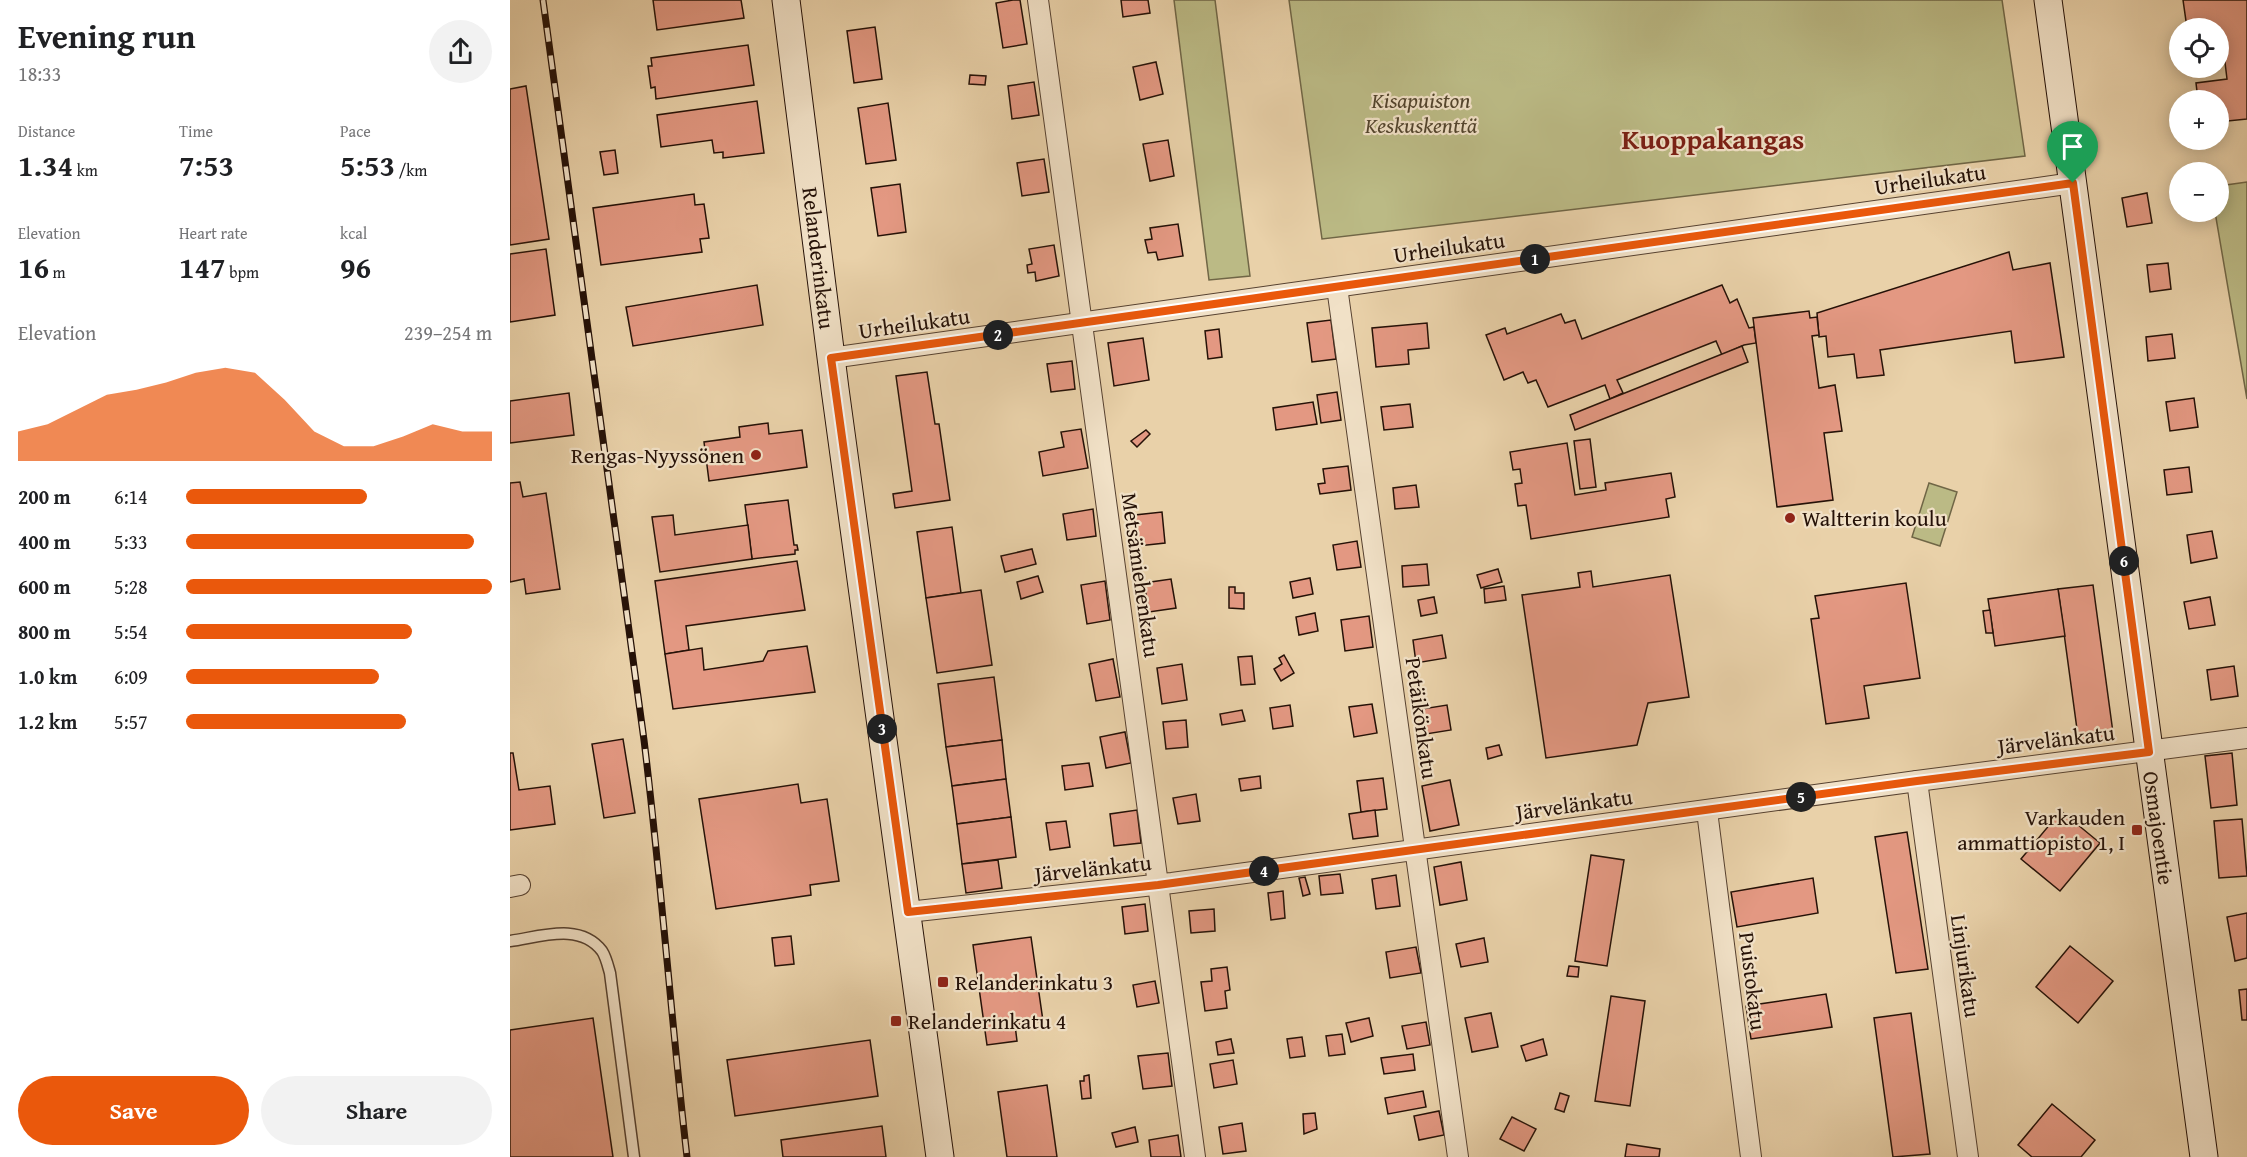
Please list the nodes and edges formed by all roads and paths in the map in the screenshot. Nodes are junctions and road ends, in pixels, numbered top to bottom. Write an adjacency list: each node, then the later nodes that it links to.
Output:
1 (786, 0): 7 (main road, Relanderinkatu)
2 (1038, 0): 6 (street, Metsämiehenkatu)
3 (2048, 0): 4 (main road, Osmajoentie)
4 (2073, 183): 5 (street, Urheilukatu); 9 (main road, Osmajoentie)
5 (1336, 286): 6 (street, Urheilukatu); 12 (street, Petäikönkatu)
6 (1082, 323): 7 (street, Urheilukatu); 13 (street, Metsämiehenkatu)
7 (831, 358): 14 (main road, Relanderinkatu)
8 (2247, 738): 9 (street, Järvelänkatu)
9 (2149, 752): 10 (street, Järvelänkatu); 22 (main road, Osmajoentie)
10 (1917, 781): 11 (street, Järvelänkatu); 21 (street, Linjurikatu)
11 (1707, 811): 12 (street, Järvelänkatu); 20 (street, Puistokatu)
12 (1416, 850): 13 (street, Järvelänkatu); 19 (street, Petäikönkatu)
13 (1158, 885): 14 (street, Järvelänkatu); 18 (street, Metsämiehenkatu)
14 (908, 912): 17 (main road, Relanderinkatu)
15 (510, 941): 16 (lane)
16 (634, 1157)
17 (940, 1157)
18 (1195, 1157)
19 (1458, 1157)
20 (1751, 1157)
21 (1968, 1157)
22 (2204, 1157)

